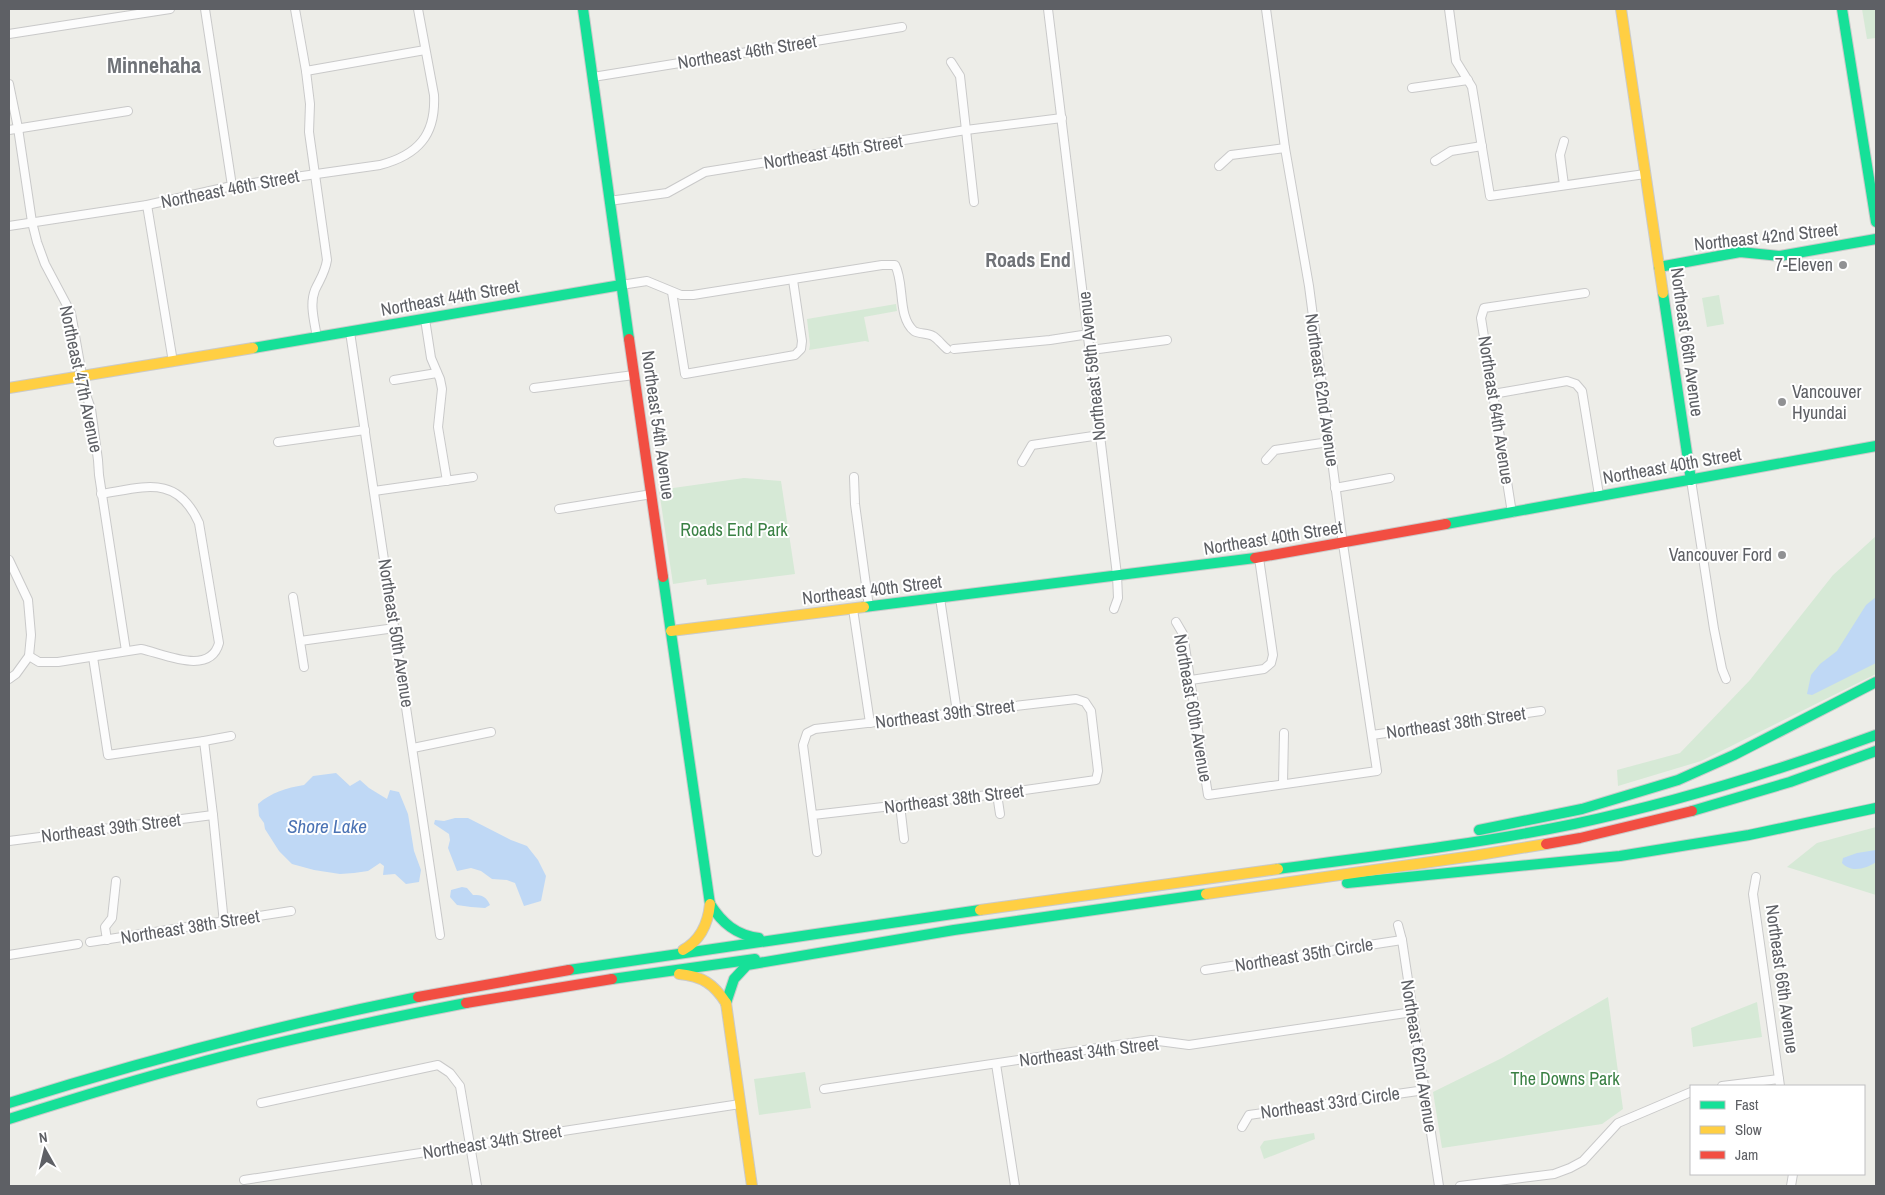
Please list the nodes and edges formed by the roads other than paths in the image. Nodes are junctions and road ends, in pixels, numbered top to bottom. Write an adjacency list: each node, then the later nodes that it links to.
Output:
1 (170, 9): 12 (street)
2 (205, 9): 33 (street)
3 (295, 9): 15 (street)
4 (418, 9): 13 (street)
5 (583, 9): 16 (main road, Northeast 54th Avenue)
6 (1048, 9): 21 (street, Northeast 59th Avenue)
7 (1266, 9): 27 (street, Northeast 62nd Avenue)
8 (1449, 9): 17 (street)
9 (1621, 9): 31 (main road, Northeast 66th Avenue)
10 (1842, 9): 38 (main road)
11 (902, 27): 16 (street, Northeast 46th Street)
12 (9, 34)
13 (425, 50): 15 (street); 30 (street, Northeast 46th Street)
14 (951, 62): 24 (street)
15 (306, 72): 30 (street)
16 (593, 77): 34 (main road, Northeast 54th Avenue)
17 (1468, 80): 19 (street); 26 (street)
18 (9, 84): 22 (street, Northeast 47th Avenue)
19 (1412, 88)
20 (128, 111): 22 (street)
21 (1062, 118): 24 (street, Northeast 45th Street); 48 (street, Northeast 59th Avenue)
22 (18, 128): 23 (street); 37 (street, Northeast 47th Avenue)
23 (9, 130)
24 (966, 130): 34 (street, Northeast 45th Street); 35 (street)
25 (1564, 141): 32 (street)
26 (1482, 146): 28 (street); 32 (street)
27 (1285, 148): 29 (street); 63 (street, Northeast 62nd Avenue)
28 (1435, 161)
29 (1219, 166)
30 (314, 174): 33 (street, Northeast 46th Street); 49 (street)
31 (1646, 174): 32 (street); 41 (main road, Northeast 66th Avenue)
32 (1564, 185)
33 (232, 186): 36 (street, Northeast 46th Street)
34 (609, 200): 43 (main road, Northeast 54th Avenue)
35 (974, 202)
36 (147, 204): 37 (street, Northeast 46th Street); 52 (street)
37 (32, 222): 39 (street, Northeast 46th Street); 55 (street, Northeast 47th Avenue)
38 (1876, 222)
39 (9, 226)
40 (1876, 239): 41 (main road, Northeast 42nd Street)
41 (1659, 267): 70 (main road, Northeast 66th Avenue)
42 (793, 280): 44 (street, Northeast 44th Street); 44 (street); 48 (street, Northeast 44th Street)
43 (621, 285): 44 (street, Northeast 44th Street); 46 (main road, Northeast 44th Street); 54 (main road, Northeast 54th Avenue)
44 (672, 292)
45 (1585, 293): 59 (street, Northeast 64th Avenue)
46 (425, 319): 47 (main road, Northeast 44th Street); 53 (street)
47 (350, 332): 49 (main road, Northeast 44th Street); 60 (street, Northeast 50th Avenue)
48 (1089, 334): 51 (street, Northeast 59th Avenue)
49 (317, 338): 52 (main road, Northeast 44th Street)
50 (1167, 340): 51 (street)
51 (1091, 350): 61 (street, Northeast 59th Avenue)
52 (173, 362): 55 (main road, Northeast 44th Street)
53 (437, 372): 56 (street); 71 (street)
54 (634, 375): 58 (street); 75 (main road, Northeast 54th Avenue)
55 (82, 376): 57 (main road, Northeast 44th Street); 74 (street, Northeast 47th Avenue)
56 (394, 380)
57 (9, 388)
58 (534, 388)
59 (1493, 394): 76 (street); 78 (street, Northeast 64th Avenue)
60 (365, 430): 62 (street); 73 (street, Northeast 50th Avenue)
61 (1100, 435): 66 (street); 82 (street, Northeast 59th Avenue)
62 (278, 442)
63 (1329, 442): 65 (street); 72 (street, Northeast 62nd Avenue)
64 (1876, 446): 70 (main road, Northeast 40th Street)
65 (1266, 460)
66 (1022, 462)
67 (473, 477): 71 (street)
68 (854, 477): 85 (street)
69 (1390, 478): 72 (street)
70 (1691, 480): 76 (main road, Northeast 40th Street); 97 (street, Northeast 66th Avenue)
71 (447, 481): 73 (street)
72 (1335, 488): 79 (street, Northeast 62nd Avenue)
73 (374, 491): 89 (street, Northeast 50th Avenue)
74 (101, 494): 92 (street, Northeast 47th Avenue); 92 (street)
75 (652, 494): 77 (street); 90 (main road, Northeast 54th Avenue)
76 (1599, 496): 78 (main road, Northeast 40th Street)
77 (559, 509)
78 (1512, 513): 79 (main road, Northeast 40th Street)
79 (1343, 544): 80 (main road, Northeast 40th Street); 107 (street, Northeast 62nd Avenue)
80 (1259, 558): 82 (main road, Northeast 40th Street); 98 (street)
81 (9, 560): 93 (street)
82 (1117, 575): 84 (main road, Northeast 40th Street); 87 (street, Northeast 59th Avenue)
83 (293, 596): 91 (street)
84 (940, 598): 85 (main road, Northeast 40th Street); 103 (street)
85 (869, 607): 86 (main road, Northeast 40th Street)
86 (853, 609): 90 (main road, Northeast 40th Street); 104 (street)
87 (1114, 609)
88 (1176, 622): 98 (street, Northeast 60th Avenue)
89 (395, 628): 91 (street); 111 (street, Northeast 50th Avenue)
90 (671, 631): 130 (main road, Northeast 54th Avenue)
91 (300, 642): 95 (street)
92 (126, 650): 94 (street)
93 (29, 656): 94 (street); 96 (street)
94 (93, 657): 110 (street)
95 (304, 667)
96 (9, 679)
97 (1726, 679)
98 (1191, 680): 114 (street, Northeast 60th Avenue)
99 (1876, 682): 101 (main road)
100 (1876, 686): 101 (main road)
101 (1866, 689): 121 (main road)
102 (1541, 711): 107 (street, Northeast 38th Street)
103 (957, 712): 104 (street, Northeast 39th Street); 113 (street, Northeast 39th Street)
104 (870, 723): 120 (street, Northeast 39th Street)
105 (491, 732): 111 (street)
106 (1284, 732): 114 (street)
107 (1372, 735): 114 (street, Northeast 62nd Avenue)
108 (1876, 735): 127 (main road)
109 (231, 736): 110 (street)
110 (204, 742): 118 (street)
111 (413, 748): 135 (street, Northeast 50th Avenue)
112 (1876, 751): 129 (main road)
113 (1096, 780): 115 (street, Northeast 38th Street)
114 (1283, 784)
115 (997, 794): 116 (street, Northeast 38th Street); 119 (street)
116 (900, 805): 120 (street, Northeast 38th Street); 123 (street)
117 (1876, 808): 129 (main road)
118 (214, 814): 124 (street, Northeast 39th Street); 132 (street)
119 (1000, 814)
120 (813, 815): 125 (street)
121 (1470, 832)
122 (1452, 835): 127 (main road)
123 (904, 839)
124 (9, 841)
125 (817, 852)
126 (1756, 877): 148 (street, Northeast 66th Avenue)
127 (1191, 880): 134 (main road)
128 (116, 881): 136 (street)
129 (1226, 891): 140 (main road)
130 (710, 904): 134 (main road); 141 (main road)
131 (291, 912): 132 (street, Northeast 38th Street)
132 (224, 922): 136 (street, Northeast 38th Street)
133 (1398, 925): 137 (street, Northeast 62nd Avenue)
134 (822, 933): 141 (main road)
135 (440, 935)
136 (107, 940): 138 (street, Northeast 38th Street)
137 (1402, 940): 143 (street, Northeast 35th Circle); 146 (street, Northeast 62nd Avenue)
138 (90, 942)
139 (78, 944): 142 (street)
140 (828, 950): 144 (main road); 145 (main road)
141 (678, 953): 153 (main road)
142 (9, 955)
143 (1205, 970)
144 (603, 981): 145 (main road); 156 (main road)
145 (726, 1003): 155 (main road)
146 (1413, 1012): 147 (street, Northeast 34th Street); 151 (street, Northeast 62nd Avenue)
147 (996, 1064): 150 (street, Northeast 34th Street); 162 (street)
148 (1780, 1082): 149 (street)
149 (1736, 1085)
150 (824, 1089)
151 (1425, 1090): 157 (street, Northeast 33rd Circle); 163 (street, Northeast 62nd Avenue)
152 (1690, 1092): 164 (street)
153 (9, 1103)
154 (262, 1103): 158 (street)
155 (740, 1104): 158 (street, Northeast 34th Street); 161 (main road)
156 (9, 1119)
157 (1242, 1127)
158 (471, 1145): 159 (street, Northeast 34th Street); 160 (street)
159 (244, 1180)
160 (477, 1186)
161 (752, 1186)
162 (1015, 1186)
163 (1439, 1186)
164 (1460, 1186)

